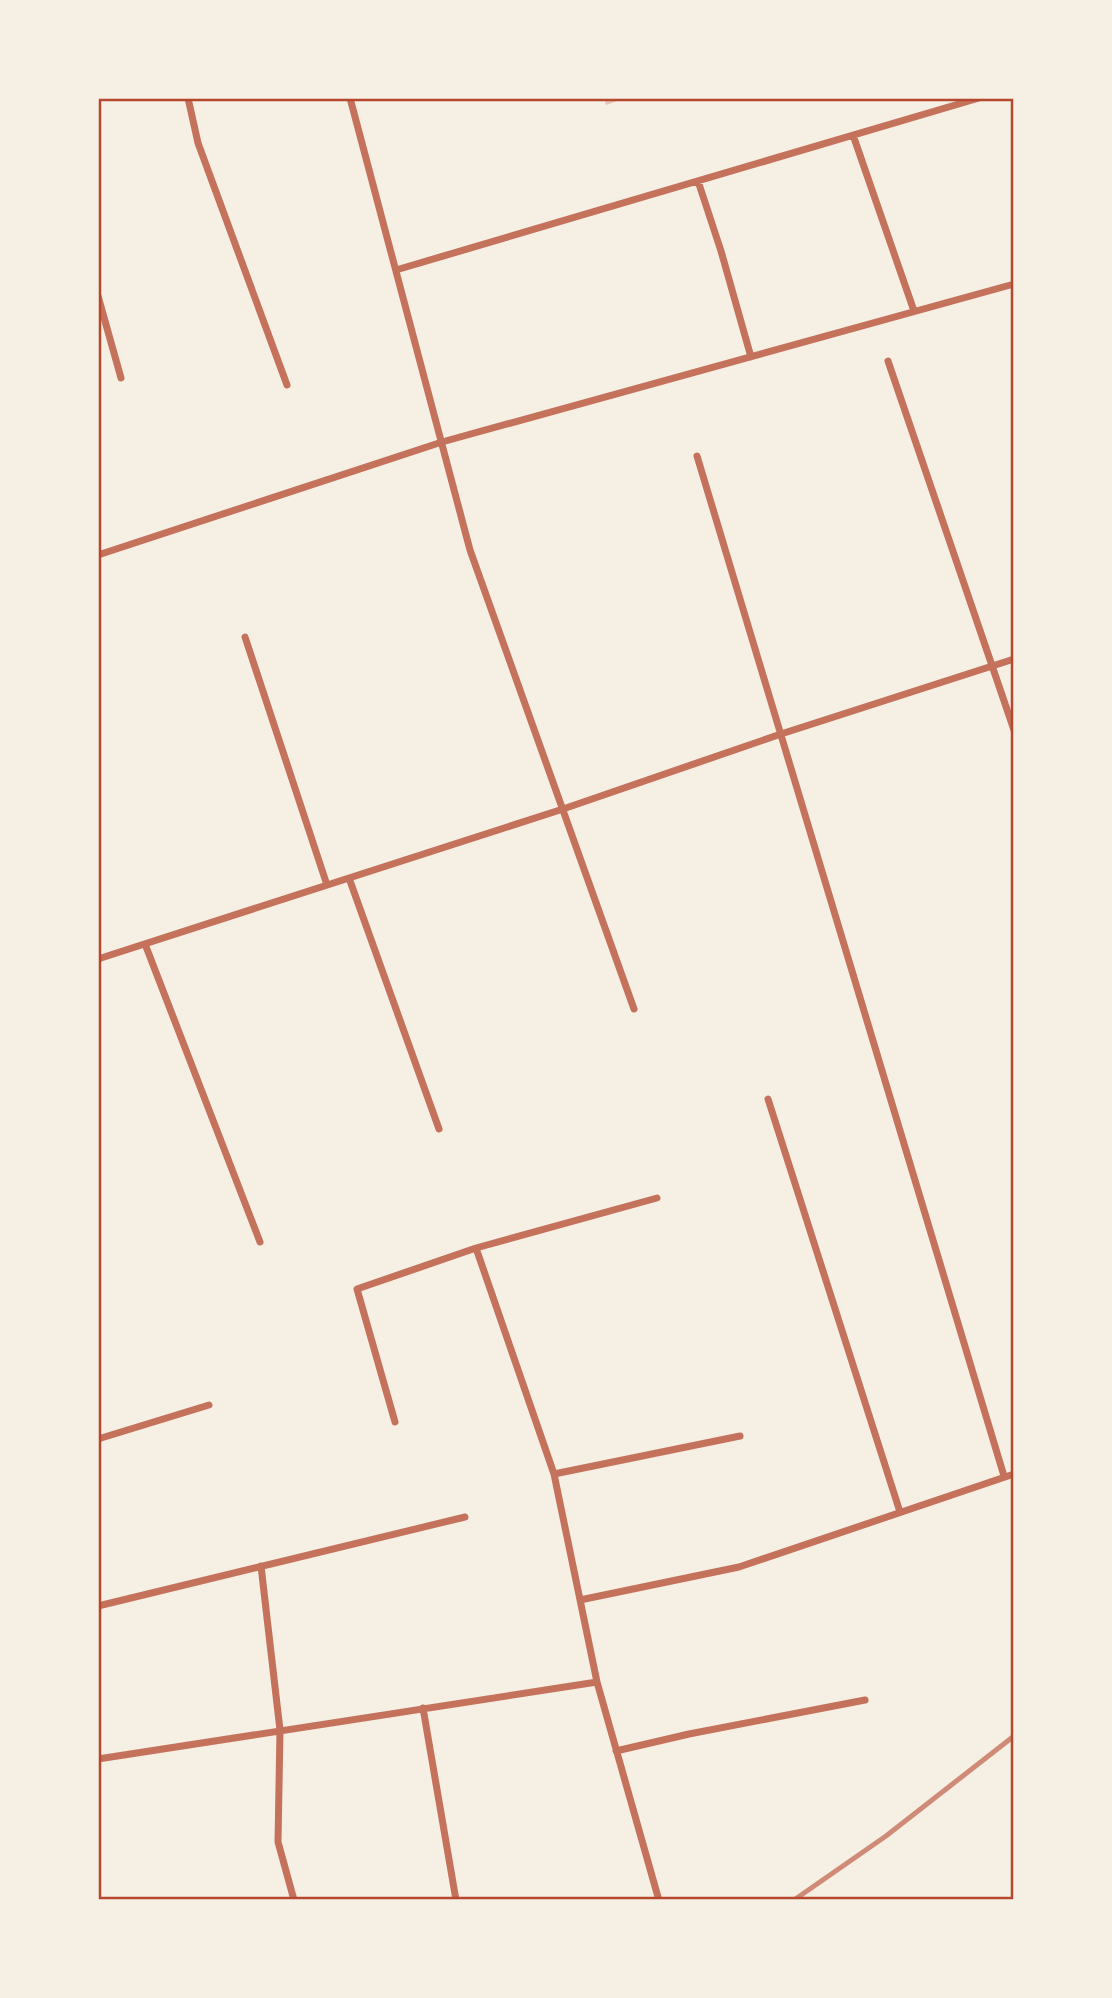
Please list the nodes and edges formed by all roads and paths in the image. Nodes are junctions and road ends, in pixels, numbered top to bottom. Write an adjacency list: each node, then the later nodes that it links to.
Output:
1 (188, 98): 13 (street)
2 (351, 98): 6 (street)
3 (979, 98): 4 (street)
4 (853, 135): 5 (street); 9 (street)
5 (698, 181): 6 (street); 10 (street)
6 (396, 270): 14 (street)
7 (1014, 284): 9 (street)
8 (98, 296): 12 (street)
9 (914, 311): 10 (street)
10 (751, 356): 14 (street)
11 (888, 360): 19 (street)
12 (121, 378)
13 (287, 385)
14 (442, 442): 16 (street); 22 (street)
15 (697, 456): 21 (street)
16 (98, 555)
17 (245, 637): 24 (street)
18 (1014, 659): 19 (street)
19 (992, 666): 20 (street); 21 (street)
20 (1014, 730)
21 (781, 734): 22 (street); 39 (street)
22 (563, 810): 23 (street); 27 (street)
23 (349, 878): 24 (street); 29 (street)
24 (327, 885): 25 (street)
25 (145, 944): 26 (street); 31 (street)
26 (98, 959)
27 (634, 1009)
28 (768, 1099): 40 (street)
29 (439, 1129)
30 (657, 1198): 32 (street)
31 (260, 1242)
32 (476, 1248): 34 (street); 37 (street)
33 (209, 1405): 36 (street)
34 (395, 1422)
35 (740, 1436): 37 (street)
36 (98, 1439)
37 (554, 1474): 43 (street)
38 (1014, 1474): 39 (street)
39 (1004, 1476): 40 (street)
40 (900, 1512): 43 (street)
41 (465, 1517): 42 (street)
42 (261, 1566): 44 (street); 48 (street)
43 (580, 1600): 45 (street)
44 (98, 1606)
45 (597, 1682): 47 (street); 49 (street)
46 (865, 1700): 49 (street)
47 (423, 1708): 48 (street); 53 (street)
48 (279, 1730): 50 (street); 52 (street)
49 (616, 1751): 51 (street)
50 (98, 1759)
51 (658, 1897)
52 (294, 1900)
53 (456, 1900)

